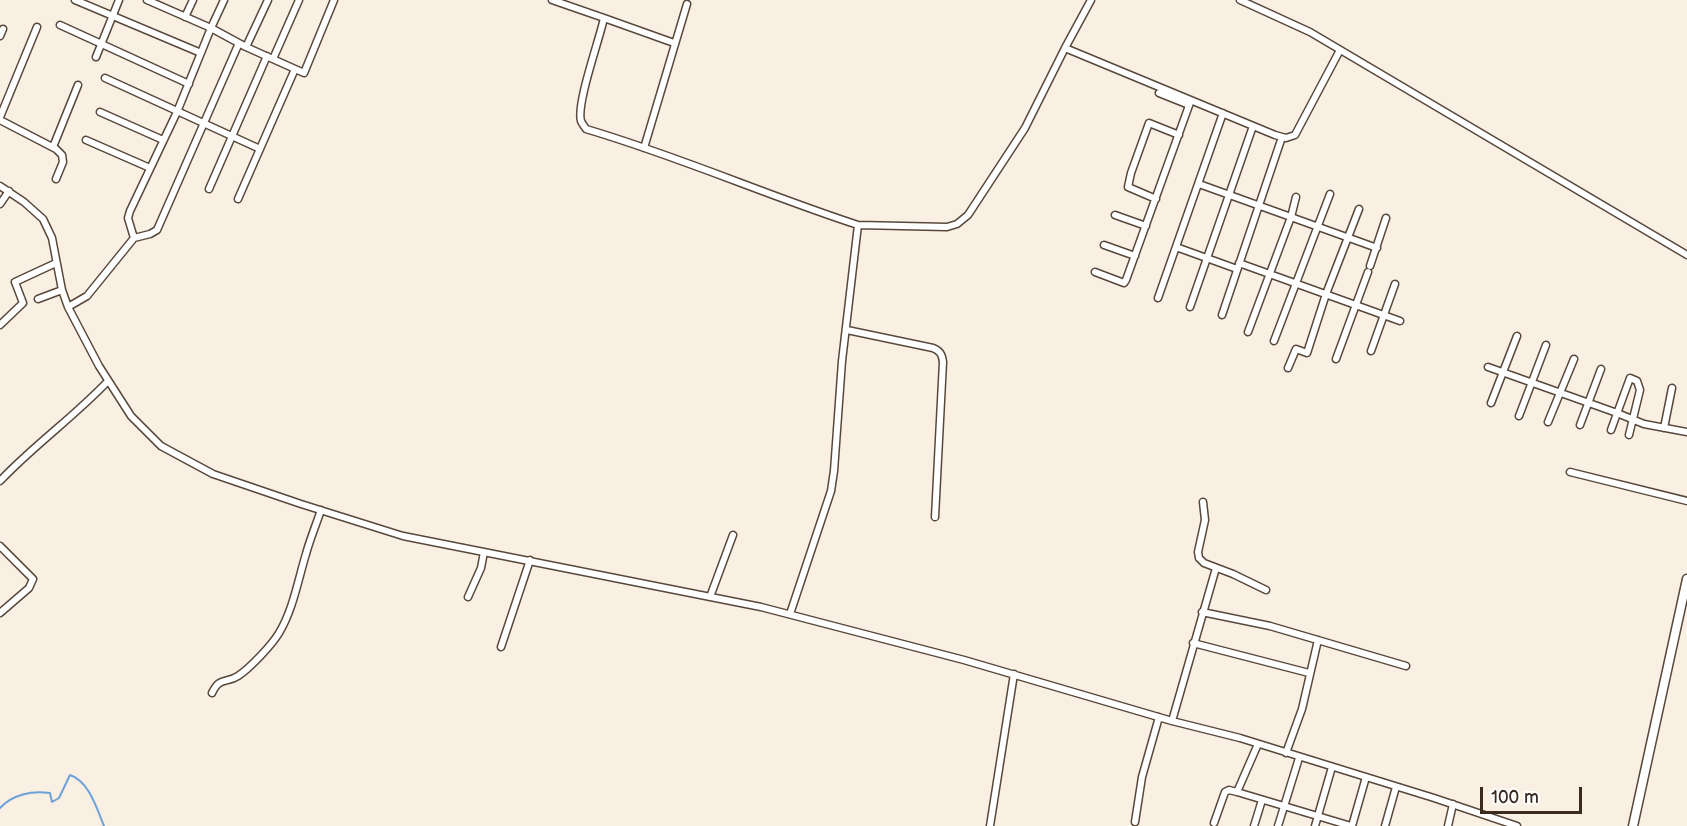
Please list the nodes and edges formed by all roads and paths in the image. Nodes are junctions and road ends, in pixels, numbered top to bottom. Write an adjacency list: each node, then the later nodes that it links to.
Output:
1 (75, 0): 14 (street)
2 (119, 0): 14 (street)
3 (147, 0): 12 (street)
4 (193, 0): 15 (street)
5 (224, 0): 19 (street)
6 (268, 0): 22 (street)
7 (299, 0): 27 (street)
8 (334, 0): 28 (street)
9 (552, 0): 16 (street)
10 (1091, 0): 23 (street)
11 (1240, 0): 24 (street)
12 (159, 2): 15 (street)
13 (687, 4): 20 (street)
14 (113, 16): 21 (street); 25 (street)
15 (185, 17): 19 (street)
16 (604, 18): 20 (street); 46 (street)
17 (60, 25): 21 (street)
18 (37, 27): 37 (street)
19 (212, 28): 22 (street); 25 (street)
20 (674, 43): 46 (street)
21 (101, 44): 26 (street); 30 (street)
22 (243, 45): 27 (street); 38 (street)
23 (1065, 48): 33 (street); 65 (street)
24 (1340, 50): 42 (street); 73 (street)
25 (201, 53): 30 (street)
26 (96, 57)
27 (270, 58): 28 (street); 41 (street)
28 (295, 69): 47 (street)
29 (105, 78): 35 (street)
30 (189, 84): 35 (street)
31 (78, 85): 45 (street)
32 (1159, 93): 33 (street)
33 (1190, 103): 36 (street); 40 (street)
34 (100, 112): 44 (street)
35 (177, 112): 38 (street); 44 (street)
36 (1222, 113): 39 (street); 50 (street)
37 (0, 119): 45 (street)
38 (204, 124): 41 (street); 69 (street)
39 (1253, 126): 42 (street); 55 (street)
40 (1179, 135): 58 (street); 58 (street)
41 (232, 136): 47 (street); 52 (street)
42 (1282, 137): 60 (street)
43 (86, 140): 48 (street)
44 (163, 140): 48 (street)
45 (53, 147): 49 (street)
46 (644, 148): 65 (street)
47 (260, 149): 57 (street)
48 (150, 168): 69 (street)
49 (56, 179)
50 (1198, 184): 55 (street); 71 (street)
51 (0, 186): 53 (street)
52 (209, 189)
53 (9, 190): 59 (street); 76 (street)
54 (1329, 194): 67 (street)
55 (1229, 195): 60 (street); 75 (street)
56 (1296, 197): 63 (street)
57 (238, 199)
58 (1156, 199): 66 (street)
59 (0, 204)
60 (1258, 206): 63 (street); 77 (street)
61 (1359, 209): 68 (street)
62 (1115, 215): 66 (street)
63 (1291, 217): 67 (street); 79 (street)
64 (1386, 218): 72 (street)
65 (858, 225): 93 (street)
66 (1146, 226): 74 (street)
67 (1317, 226): 68 (street); 80 (street)
68 (1348, 237): 72 (street); 83 (street)
69 (134, 238): 87 (street)
70 (1104, 245): 74 (street)
71 (1176, 247): 75 (street); 84 (street)
72 (1377, 248): 86 (street)
73 (1687, 255)
74 (1135, 256): 78 (street)
75 (1207, 258): 77 (street); 88 (street)
76 (56, 263): 82 (street); 92 (street)
77 (1238, 266): 79 (street); 89 (street)
78 (1095, 272)
79 (1269, 274): 80 (street); 94 (street)
80 (1295, 283): 83 (street); 96 (street)
81 (1395, 284): 90 (street)
82 (62, 290): 85 (street); 87 (street)
83 (1326, 294): 86 (street); 102 (street)
84 (1158, 298)
85 (38, 299)
86 (1356, 305): 90 (street); 99 (street)
87 (68, 307): 105 (street)
88 (1190, 308)
89 (1222, 315)
90 (1384, 315): 91 (street); 98 (street)
91 (1400, 321)
92 (0, 325)
93 (846, 330): 125 (street); 137 (street)
94 (1248, 332)
95 (1517, 336): 104 (street)
96 (1274, 341)
97 (1546, 345): 106 (street)
98 (1371, 351)
99 (1336, 358)
100 (1574, 359): 108 (street)
101 (1488, 367): 104 (street)
102 (1288, 368)
103 (1601, 369): 110 (street)
104 (1503, 373): 106 (street); 109 (street)
105 (108, 381): 121 (street); 124 (street)
106 (1533, 383): 108 (street); 112 (street)
107 (1672, 388): 116 (street)
108 (1560, 393): 110 (street); 114 (street)
109 (1491, 403)
110 (1589, 403): 111 (street); 115 (street)
111 (1617, 412): 113 (street); 113 (street); 117 (street)
112 (1519, 416)
113 (1633, 419): 116 (street); 119 (street)
114 (1548, 422)
115 (1580, 425)
116 (1664, 428): 118 (street)
117 (1611, 430)
118 (1687, 432)
119 (1629, 435)
120 (1570, 472): 122 (street)
121 (0, 481)
122 (1687, 501)
123 (1203, 502): 130 (street)
124 (321, 510): 128 (street); 144 (street)
125 (935, 517)
126 (733, 535): 134 (street)
127 (0, 546): 136 (street)
128 (484, 552): 129 (street); 133 (street)
129 (530, 560): 134 (street); 140 (street)
130 (1216, 568): 132 (street); 135 (street)
131 (1687, 579): 168 (main road)
132 (1266, 590)
133 (468, 597)
134 (710, 597): 137 (street)
135 (1202, 612): 138 (street); 139 (street)
136 (0, 613)
137 (790, 614): 143 (street)
138 (1318, 640): 141 (street); 142 (street)
139 (1193, 642): 142 (street); 146 (street)
140 (501, 647)
141 (1406, 666)
142 (1309, 673): 148 (street)
143 (1014, 674): 145 (street); 160 (street)
144 (212, 693)
145 (1158, 717): 146 (street); 158 (street)
146 (1172, 721): 147 (street)
147 (1258, 744): 148 (street); 153 (street)
148 (1286, 753): 149 (street)
149 (1299, 758): 150 (street); 156 (street)
150 (1332, 767): 151 (street); 157 (street)
151 (1366, 777): 152 (street); 164 (street)
152 (1396, 787): 155 (street); 165 (street)
153 (1238, 792): 154 (street); 159 (street)
154 (1262, 800): 156 (street); 161 (street)
155 (1453, 804): 166 (street); 167 (street)
156 (1284, 807): 157 (street); 162 (street)
157 (1318, 816): 163 (street); 164 (street)
158 (1135, 822)
159 (1214, 823)
160 (990, 826)
161 (1254, 826)
162 (1278, 826)
163 (1315, 826)
164 (1351, 826)
165 (1385, 826)
166 (1448, 826)
167 (1517, 826)
168 (1633, 826)

